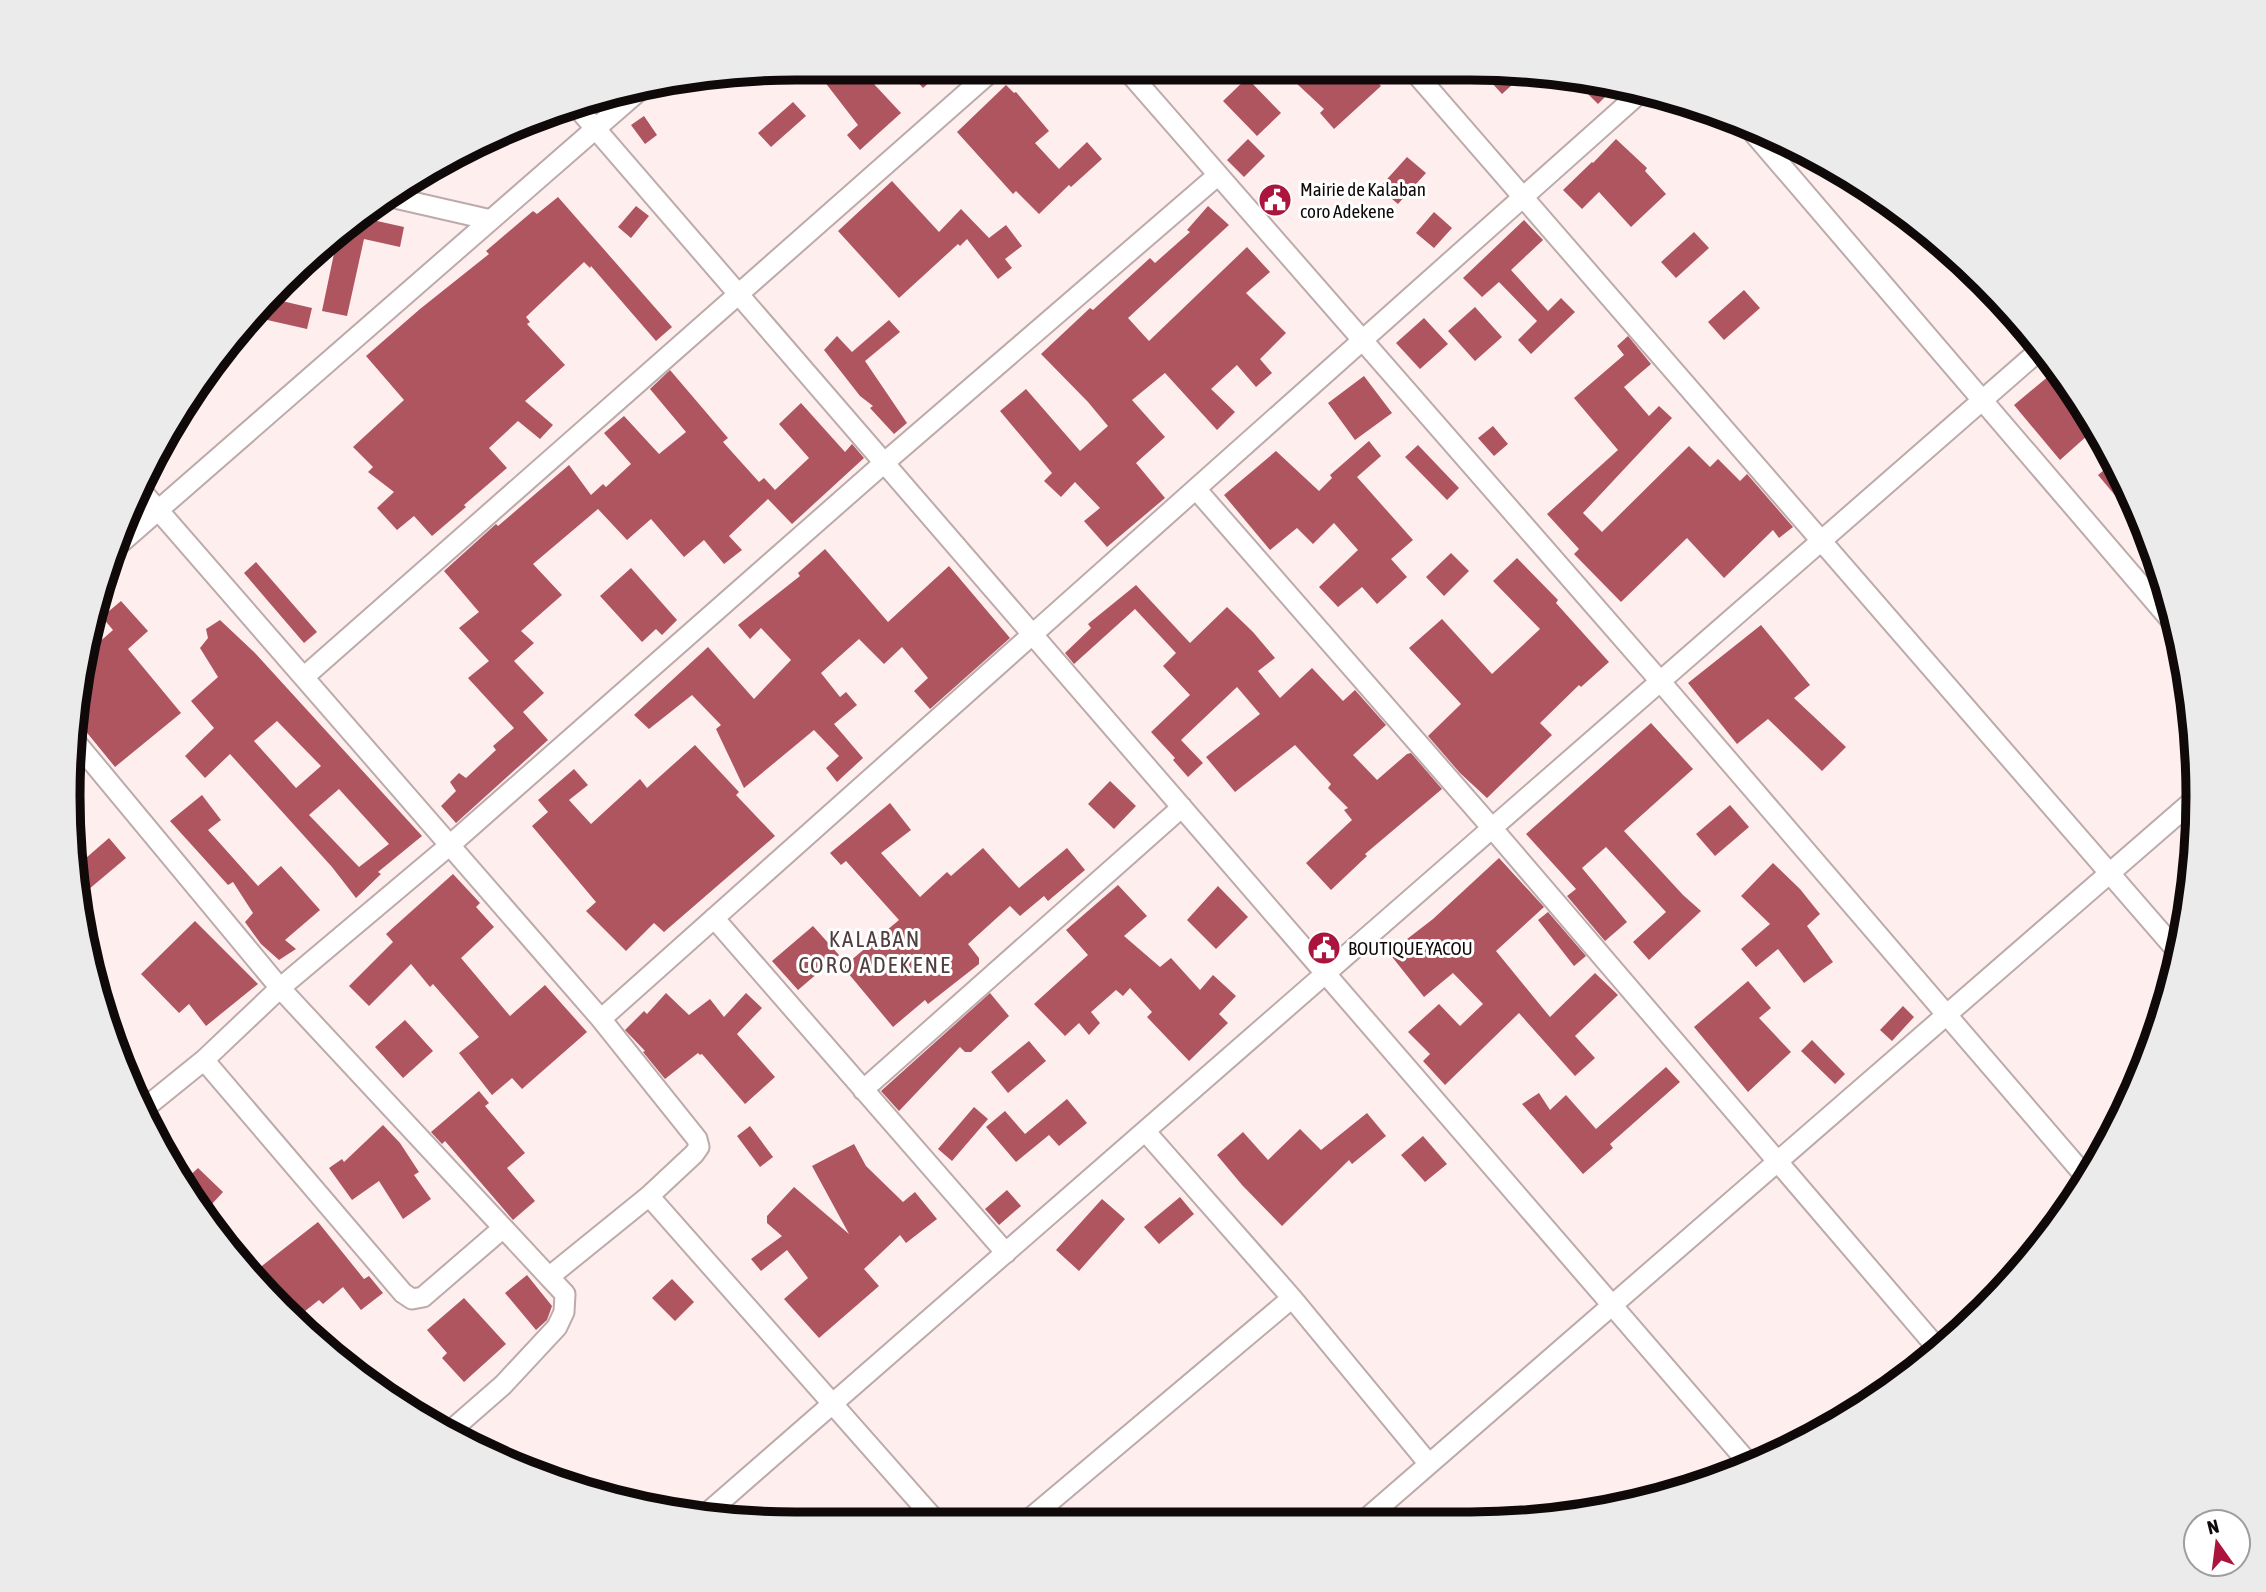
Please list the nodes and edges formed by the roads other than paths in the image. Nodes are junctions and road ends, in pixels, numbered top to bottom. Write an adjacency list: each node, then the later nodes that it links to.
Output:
1 (981, 80): 13 (street)
2 (1136, 80): 9 (street)
3 (1421, 80): 10 (street)
4 (1632, 99): 10 (street)
5 (627, 101): 7 (street)
6 (582, 113): 7 (street)
7 (595, 129): 12 (street); 13 (street)
8 (1762, 143): 16 (street)
9 (1218, 174): 14 (street); 17 (street)
10 (1523, 197): 14 (street); 22 (street)
11 (401, 199): 12 (street)
12 (491, 220): 20 (street)
13 (738, 295): 17 (street); 25 (street)
14 (1363, 340): 18 (street); 26 (street)
15 (2034, 355): 16 (street)
16 (1982, 400): 22 (street); 23 (street)
17 (884, 463): 24 (street); 31 (street)
18 (1196, 489): 24 (street); 30 (street)
19 (146, 497): 20 (street)
20 (158, 510): 21 (street); 25 (street)
21 (130, 535)
22 (1821, 541): 26 (street); 32 (street)
23 (2160, 608)
24 (1032, 634): 28 (street); 33 (street)
25 (304, 677): 31 (street)
26 (1661, 681): 30 (street); 37 (street)
27 (82, 749): 36 (street)
28 (1182, 807): 35 (street); 40 (street)
29 (2186, 807): 32 (street)
30 (1492, 828): 35 (street); 43 (street)
31 (450, 845): 36 (street); 38 (street)
32 (2109, 873): 34 (street); 37 (street)
33 (714, 918): 38 (street); 40 (street)
34 (2170, 943)
35 (1326, 974): 42 (street); 50 (street)
36 (280, 989): 39 (street); 46 (street)
37 (1948, 1013): 43 (street); 44 (street)
38 (601, 1019): 45 (street)
39 (204, 1060): 41 (street); 46 (street)
40 (863, 1090): 47 (street)
41 (150, 1104)
42 (1145, 1131): 47 (street); 49 (street)
43 (1778, 1160): 50 (street); 51 (street)
44 (2080, 1170)
45 (649, 1196): 48 (street); 52 (street)
46 (503, 1227): 48 (street)
47 (1006, 1253): 52 (street)
48 (549, 1277): 53 (street)
49 (1292, 1298): 55 (street); 58 (street)
50 (1612, 1304): 54 (street); 55 (street)
51 (1932, 1342)
52 (832, 1404): 56 (street); 57 (street)
53 (456, 1426)
54 (1743, 1457)
55 (1429, 1464): 59 (street)
56 (715, 1506)
57 (928, 1512)
58 (1038, 1512)
59 (1374, 1512)

